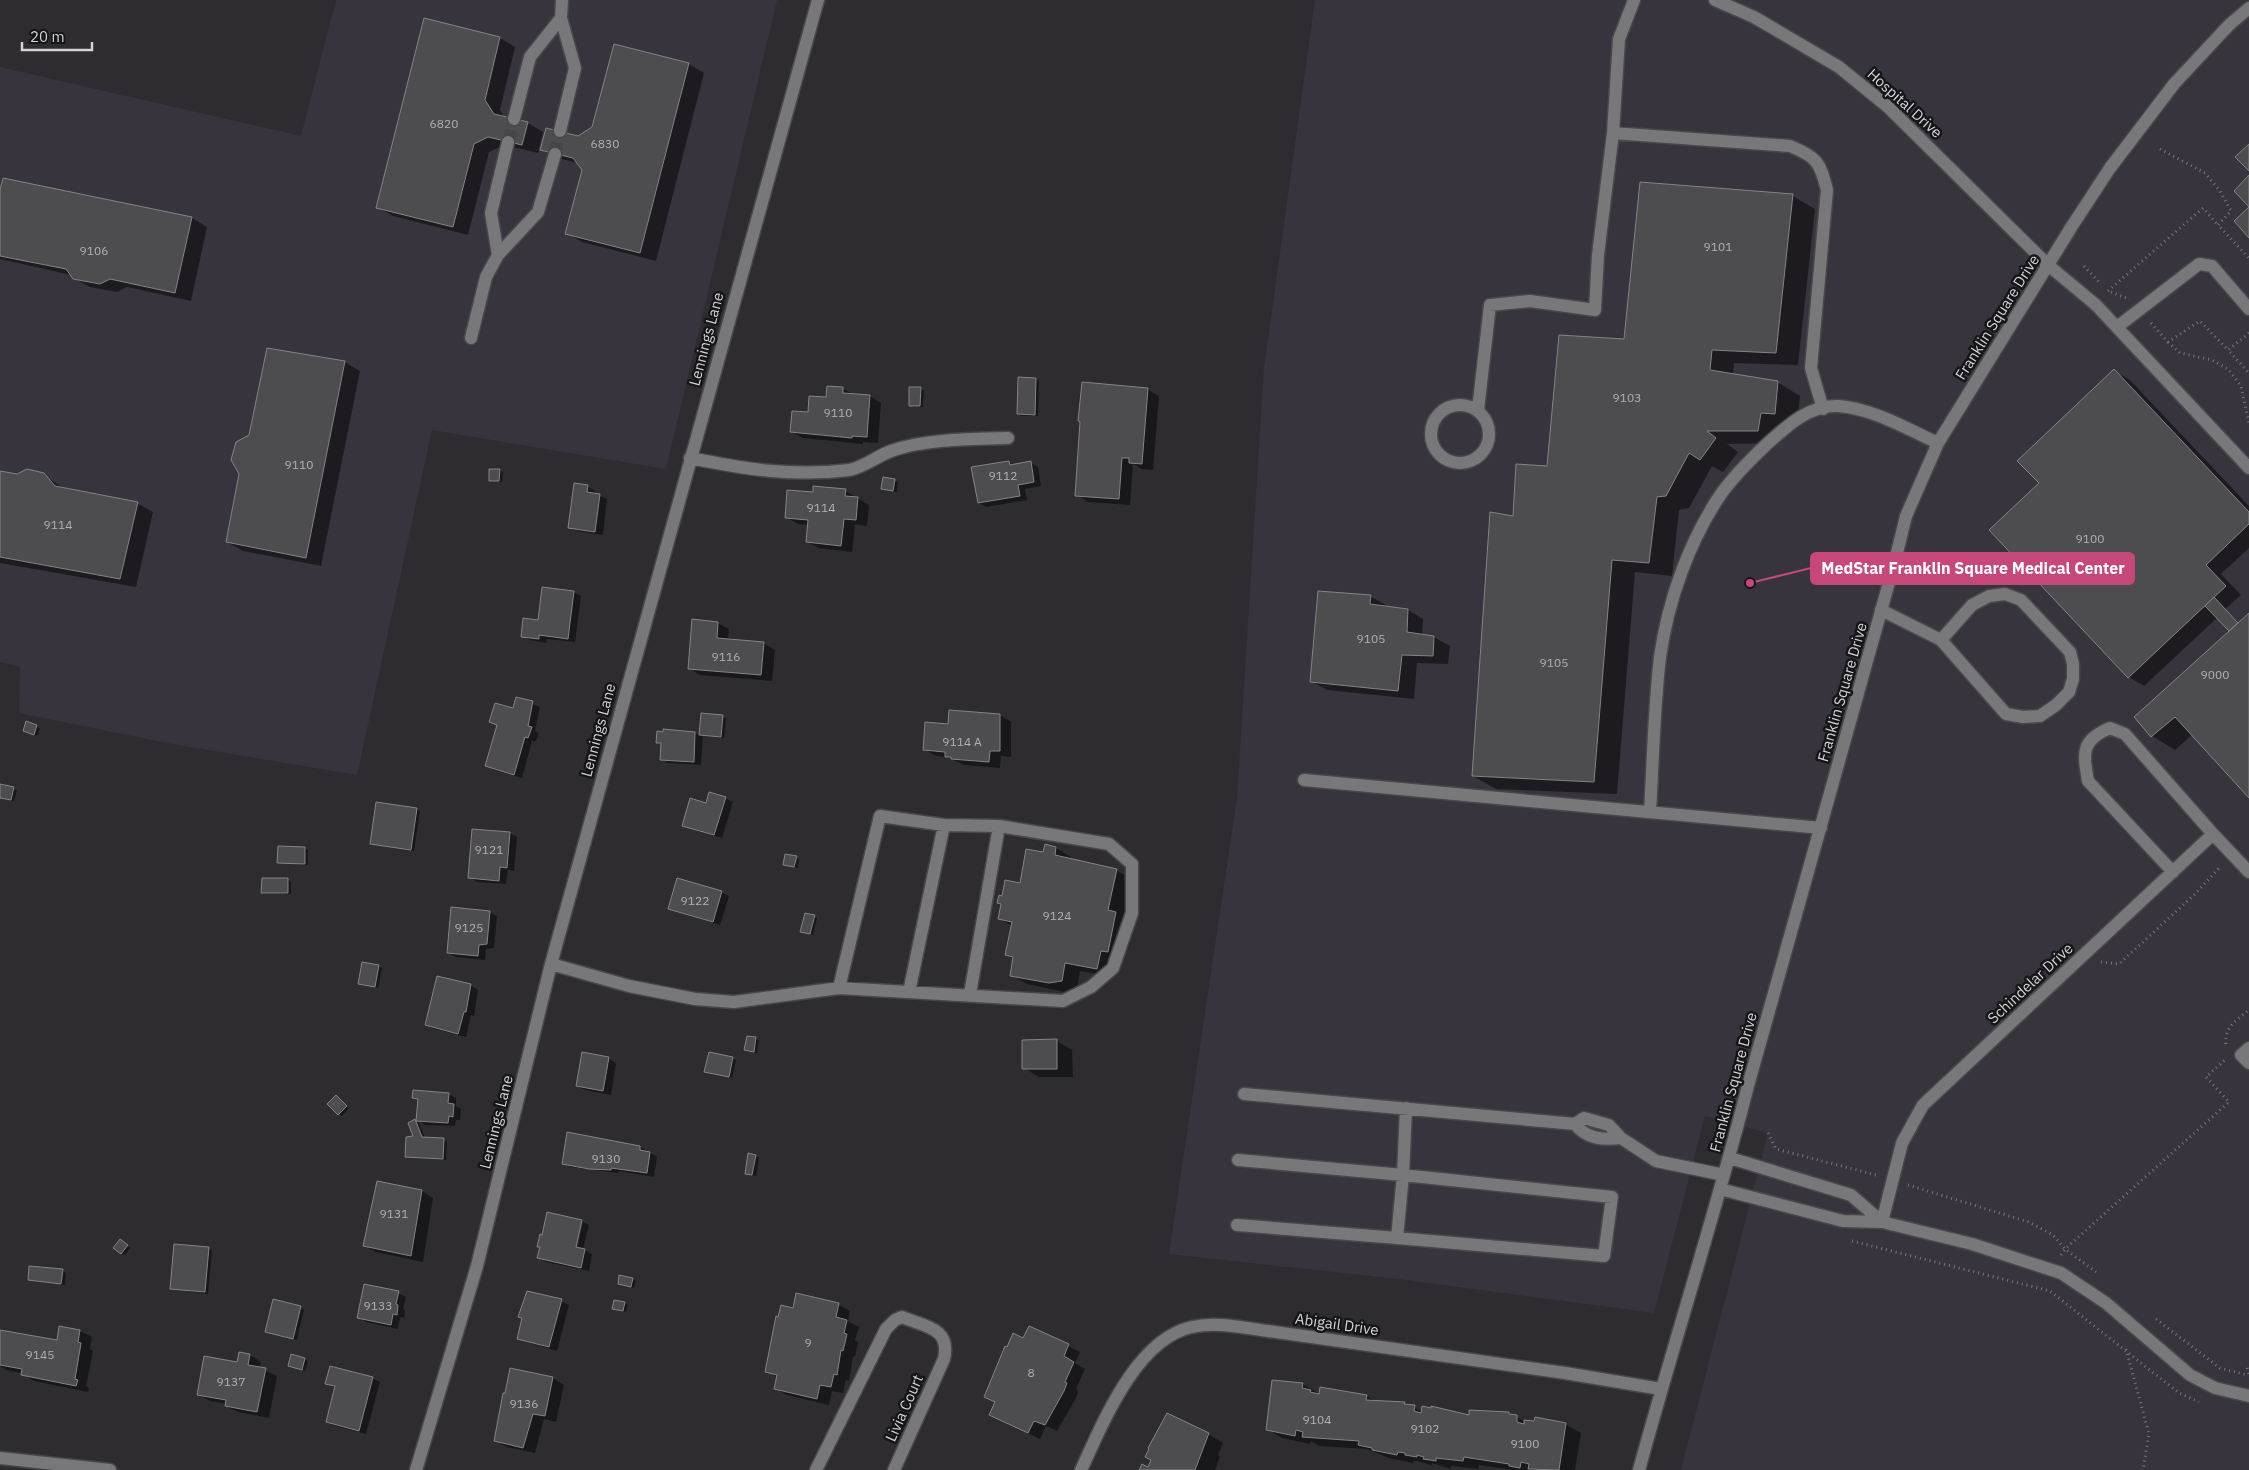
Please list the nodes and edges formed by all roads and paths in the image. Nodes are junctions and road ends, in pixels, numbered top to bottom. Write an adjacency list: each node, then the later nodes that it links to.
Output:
1 (562, 0): 6 (street)
2 (818, 0): 29 (street, Lennings Lane)
3 (1634, 0): 9 (street)
4 (1715, 0): 16 (street, Hospital Drive)
5 (2249, 8): 16 (street, Franklin Square Drive)
6 (561, 18): 7 (street); 8 (street)
7 (514, 119)
8 (560, 131)
9 (1613, 133): 24 (street); 25 (street)
10 (508, 142): 14 (street)
11 (2160, 149): 13 (path)
12 (555, 154): 14 (street)
13 (2218, 225): 15 (path); 17 (path)
14 (498, 255): 21 (street)
15 (2249, 258)
16 (2048, 265): 19 (street, Hospital Drive); 28 (street, Franklin Square Drive)
17 (2108, 292)
18 (2249, 309): 19 (street)
19 (2117, 327): 30 (street, Hospital Drive)
20 (2249, 333): 23 (path)
21 (471, 338)
22 (2168, 342): 26 (path)
23 (2249, 373)
24 (1823, 409): 28 (street); 34 (street)
25 (1478, 410): 25 (street)
26 (2249, 423)
27 (1008, 438): 29 (street)
28 (1938, 443): 31 (street, Franklin Square Drive)
29 (690, 458): 42 (street, Lennings Lane)
30 (2249, 468)
31 (1882, 610): 32 (street); 37 (street, Franklin Square Drive)
32 (1941, 640): 32 (street)
33 (1304, 780): 34 (street)
34 (1650, 812): 37 (street)
35 (944, 825): 36 (street); 44 (street); 45 (street)
36 (999, 826): 46 (street); 46 (street)
37 (1821, 828): 53 (street, Franklin Square Drive)
38 (2213, 834): 39 (street); 40 (street, Schindelar Drive); 40 (street)
39 (2227, 850): 41 (street); 43 (path)
40 (2173, 872): 58 (street, Schindelar Drive)
41 (2249, 872)
42 (551, 964): 44 (street); 74 (street, Lennings Lane)
43 (2095, 967)
44 (839, 988): 45 (street)
45 (909, 992): 46 (street)
46 (970, 994)
47 (2249, 1010): 59 (path)
48 (2249, 1048): 49 (street)
49 (2249, 1063)
50 (1244, 1094): 51 (street)
51 (1406, 1108): 55 (street); 56 (street)
52 (1768, 1133): 58 (path)
53 (1730, 1158): 56 (street, Franklin Square Drive); 61 (street)
54 (1238, 1160): 55 (street)
55 (1403, 1174): 63 (street); 63 (street)
56 (1724, 1175): 60 (street, Franklin Square Drive)
57 (1910, 1176): 59 (path)
58 (1893, 1180): 59 (path); 61 (street, Schindelar Drive)
59 (1909, 1185)
60 (1720, 1189): 61 (street); 68 (street, Franklin Square Drive)
61 (1882, 1222): 69 (street)
62 (1238, 1225): 63 (street)
63 (1397, 1238)
64 (1847, 1239): 65 (path)
65 (2126, 1350): 70 (path); 78 (path)
66 (2247, 1368): 67 (path)
67 (2249, 1374)
68 (1662, 1389): 76 (street, Abigail Drive); 77 (street, Franklin Square Drive)
69 (2249, 1396)
70 (2201, 1403)
71 (0, 1458): 73 (street)
72 (819, 1469): 75 (street, Livia Court)
73 (110, 1470)
74 (416, 1470)
75 (894, 1470)
76 (1081, 1470)
77 (1639, 1470)
78 (2143, 1470)

